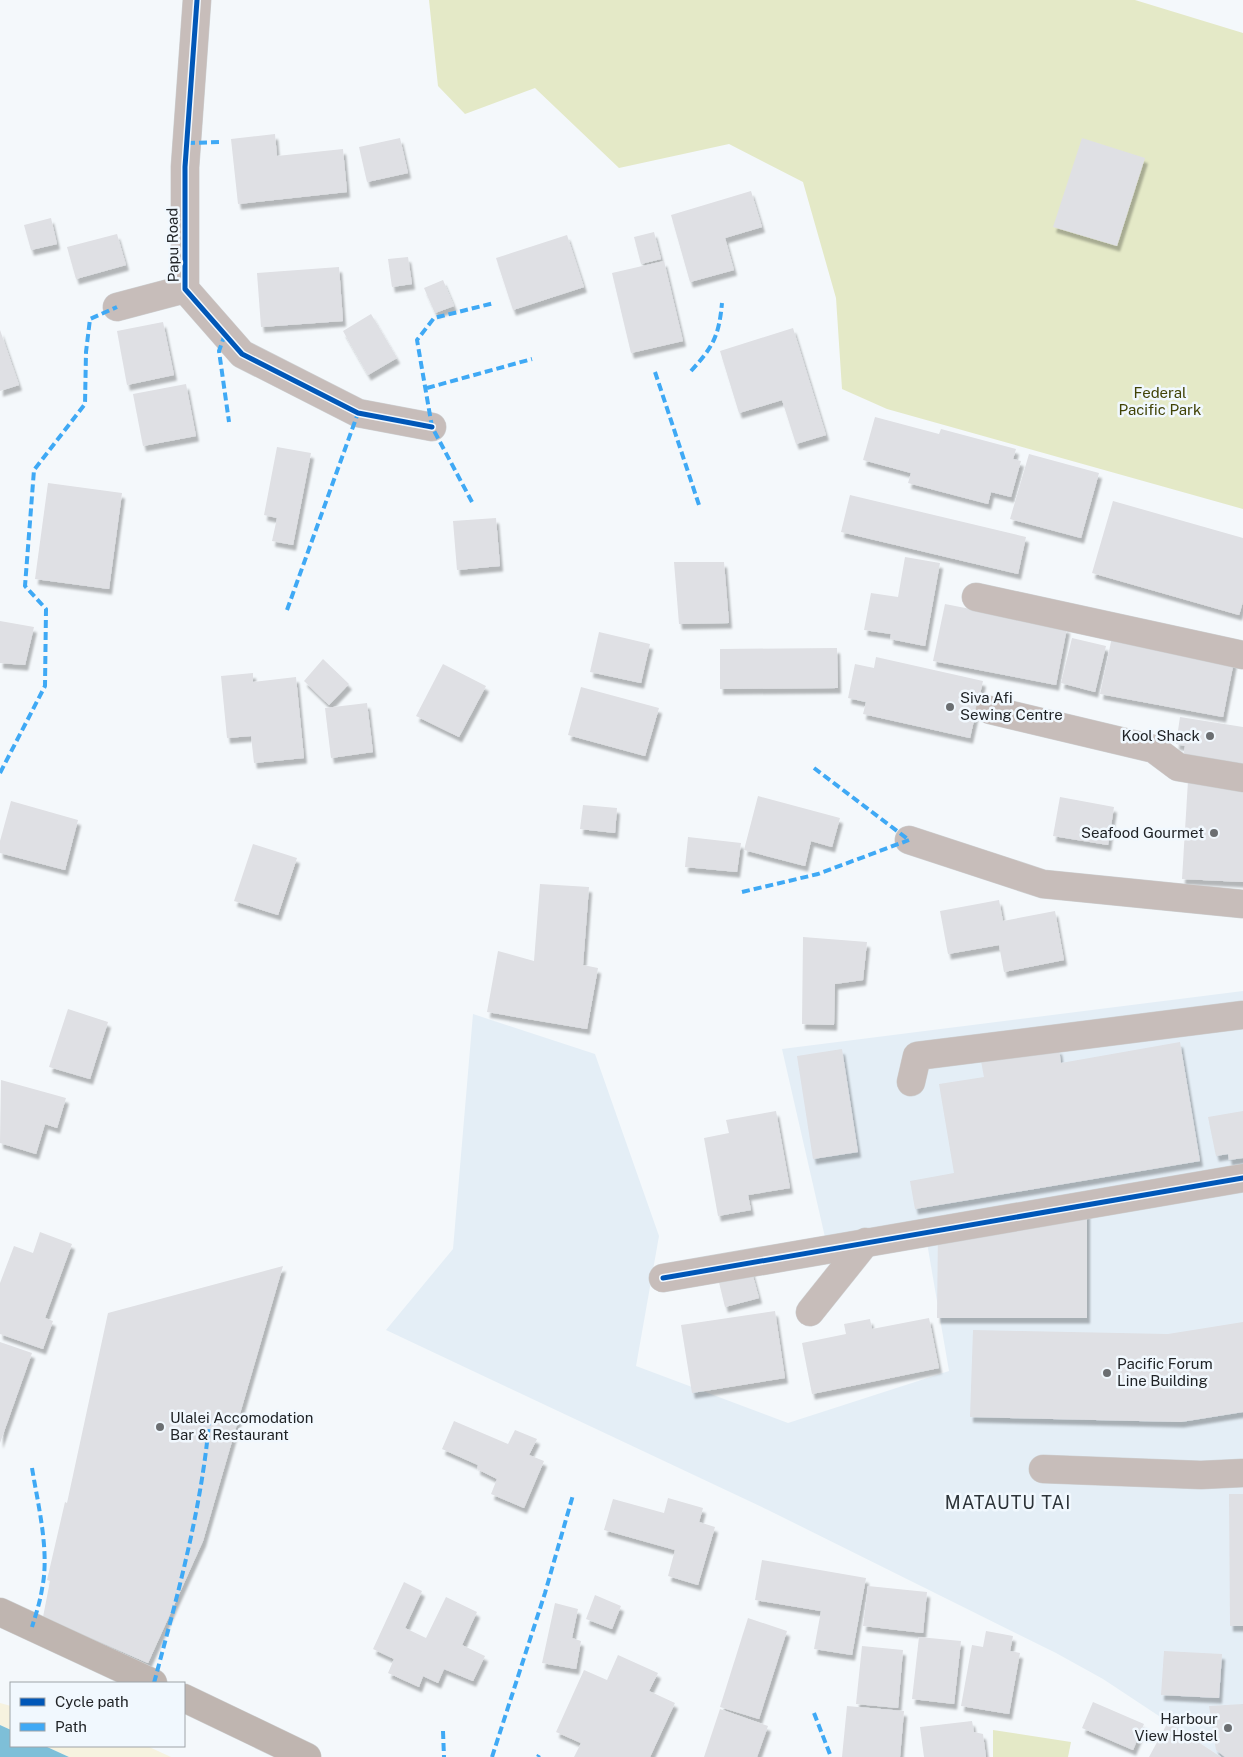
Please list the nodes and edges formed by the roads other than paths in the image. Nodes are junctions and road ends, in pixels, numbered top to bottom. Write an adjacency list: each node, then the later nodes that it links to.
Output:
1 (197, 0): 2 (street, Papu Road)
2 (185, 289): 3 (street); 4 (street, Papu Road)
3 (117, 307)
4 (432, 427)
5 (976, 597): 6 (street)
6 (1243, 655)
7 (990, 710): 8 (street)
8 (1243, 778)
9 (909, 840): 10 (street)
10 (1243, 904)
11 (1243, 1016): 12 (street)
12 (911, 1082)
13 (1243, 1178): 14 (street)
14 (866, 1242): 15 (street); 16 (street)
15 (663, 1278)
16 (810, 1312)
17 (1043, 1469): 18 (street)
18 (1243, 1473)
19 (0, 1612): 20 (main road)
20 (151, 1682)
21 (185, 1698): 22 (main road)
22 (307, 1757)

